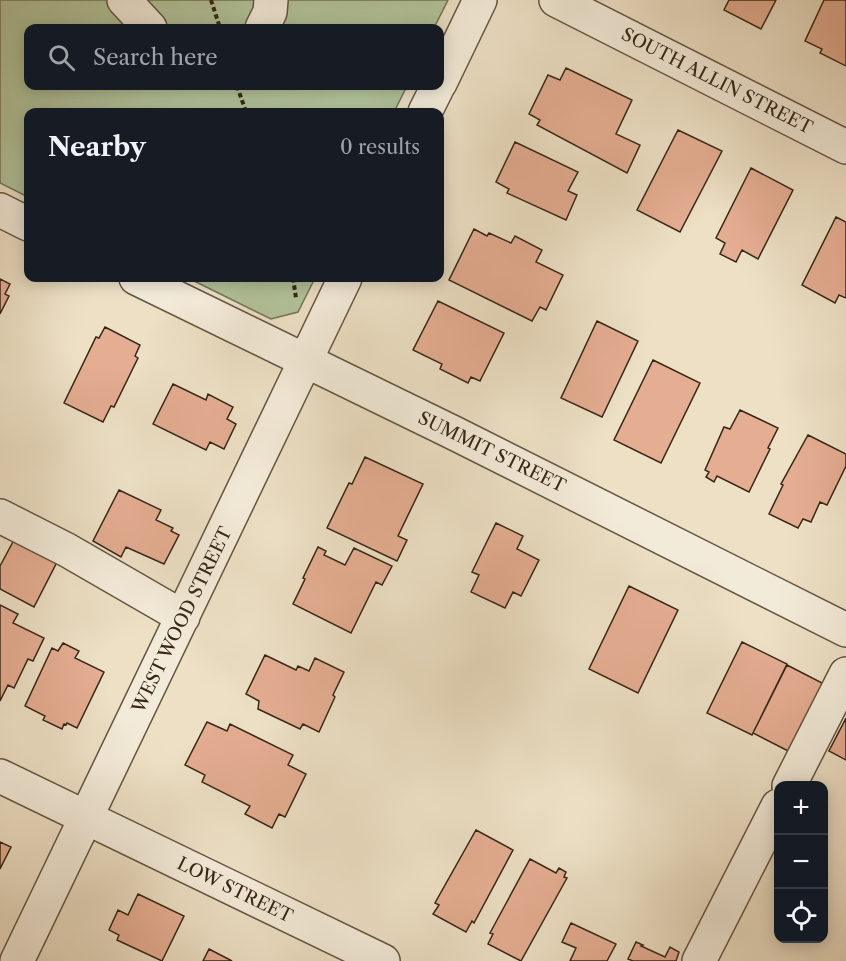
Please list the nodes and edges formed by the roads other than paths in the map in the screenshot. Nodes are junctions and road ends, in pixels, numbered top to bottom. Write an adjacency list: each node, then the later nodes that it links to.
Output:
1 (124, 0): 5 (street)
2 (271, 0): 6 (street)
3 (480, 0): 7 (street)
4 (556, 0): 10 (street, SOUTH ALLIN STREET)
5 (146, 24)
6 (263, 24)
7 (444, 74)
8 (436, 90): 9 (street)
9 (427, 108)
10 (846, 147)
11 (0, 210): 12 (street)
12 (24, 222)
13 (144, 282): 15 (street, SUMMIT STREET)
14 (343, 282): 15 (street, WEST WOOD STREET)
15 (305, 361): 17 (street, WEST WOOD STREET); 18 (street, SUMMIT STREET)
16 (0, 516): 17 (street)
17 (183, 617): 23 (street, WEST WOOD STREET)
18 (846, 630)
19 (846, 674): 21 (street)
20 (0, 776): 23 (street, LOW STREET)
21 (792, 781)
22 (774, 814): 26 (street)
23 (87, 819): 24 (street, WEST WOOD STREET); 25 (street, LOW STREET)
24 (17, 961)
25 (383, 961)
26 (699, 961)

